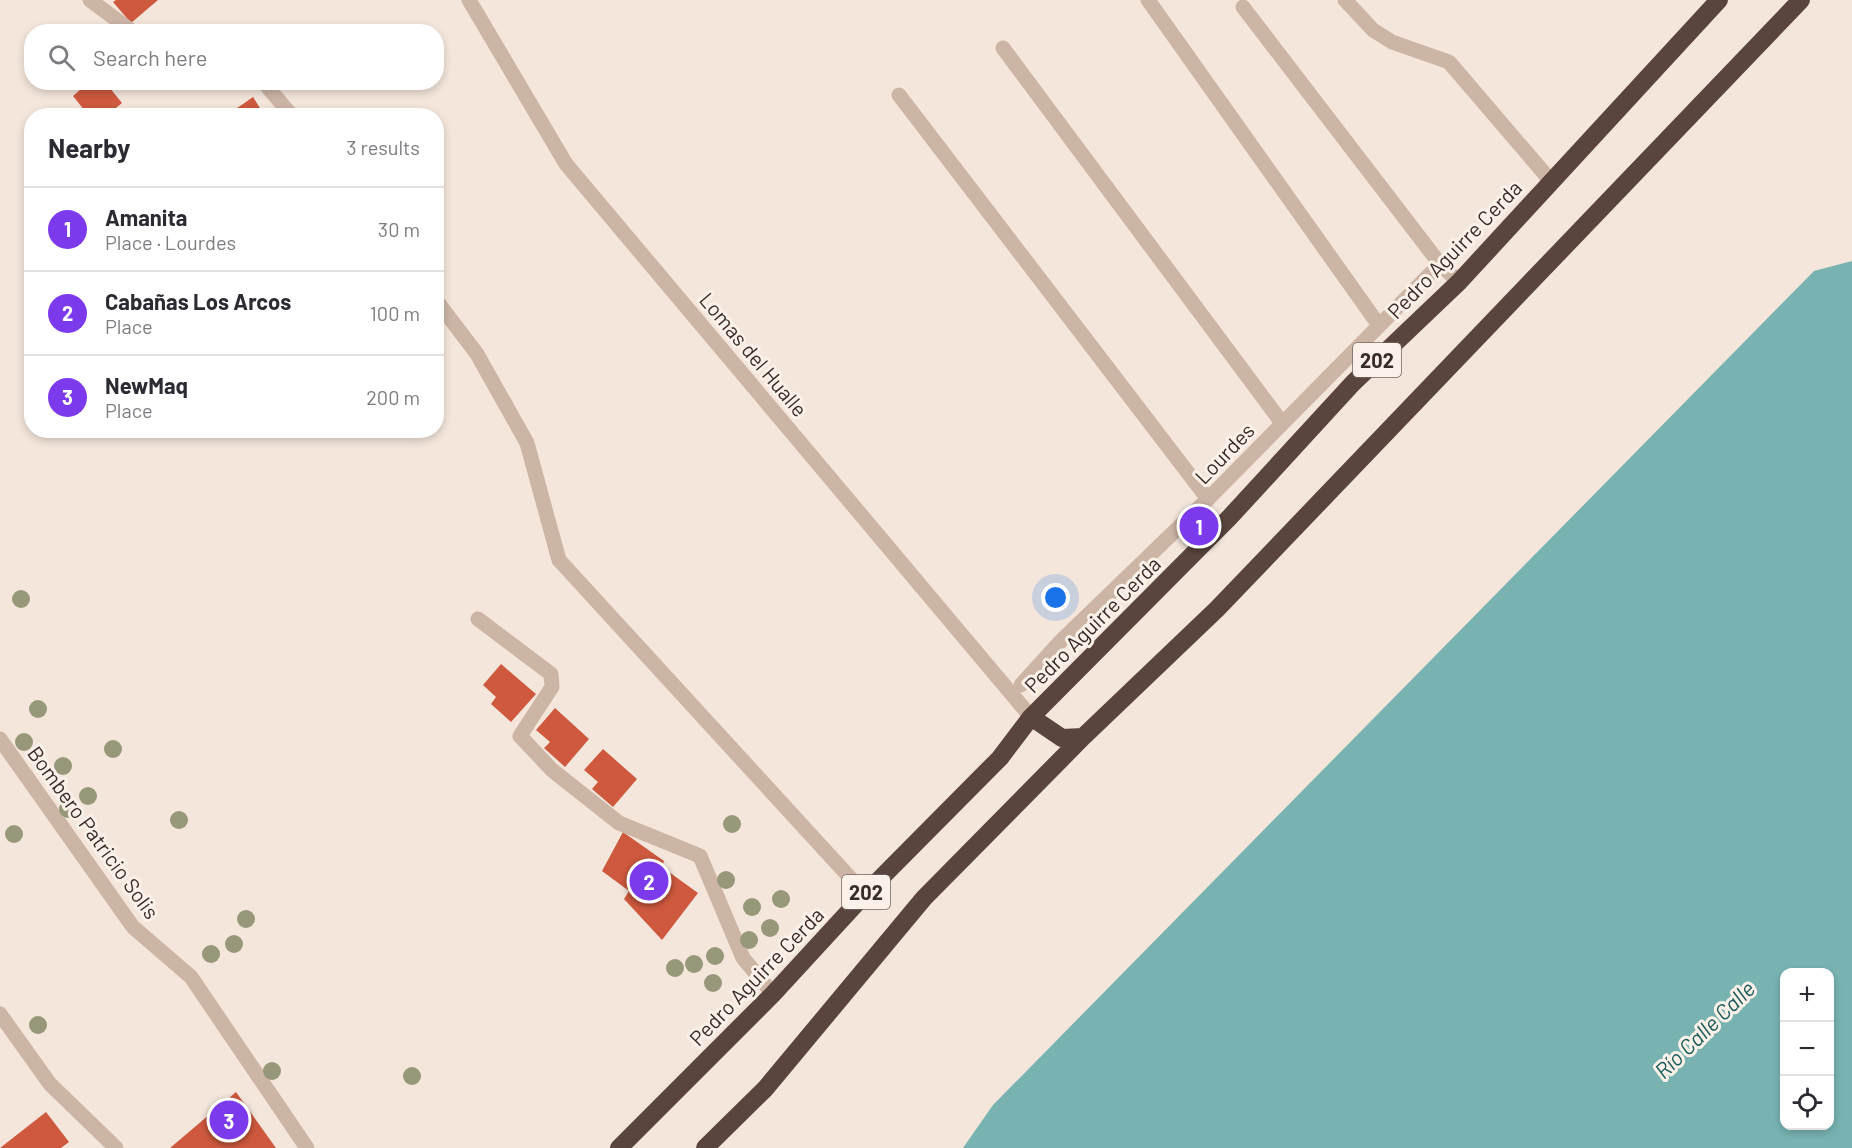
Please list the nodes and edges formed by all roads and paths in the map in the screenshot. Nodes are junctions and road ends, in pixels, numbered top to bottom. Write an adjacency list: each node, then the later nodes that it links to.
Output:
1 (90, 0): 8 (street)
2 (470, 0): 22 (street, Lomas del Hualle)
3 (1148, 0): 17 (street)
4 (1345, 0): 13 (street)
5 (1719, 0): 13 (highway, Pedro Aguirre Cerda / 202)
6 (1801, 0): 23 (highway, 202)
7 (1243, 7): 14 (street)
8 (122, 24)
9 (1003, 48): 18 (street)
10 (270, 90): 12 (street)
11 (899, 95): 19 (street)
12 (285, 108)
13 (1550, 180): 15 (highway, Pedro Aguirre Cerda / 202)
14 (1440, 264): 15 (street); 17 (street, Lourdes)
15 (1459, 282): 22 (highway, Pedro Aguirre Cerda / 202)
16 (444, 311): 26 (street)
17 (1378, 324): 18 (street, Lourdes)
18 (1282, 423): 19 (street, Lourdes)
19 (1208, 499): 21 (street, Lourdes)
20 (478, 619): 27 (street)
21 (1021, 685)
22 (1031, 717): 23 (highway); 25 (highway); 26 (highway, Pedro Aguirre Cerda / 202)
23 (1083, 737): 25 (highway, 202)
24 (0, 738): 30 (street, Bombero Patricio Solis)
25 (1059, 761): 32 (highway, 202)
26 (865, 894): 27 (highway, Pedro Aguirre Cerda / 202)
27 (773, 994): 31 (highway, Pedro Aguirre Cerda / 202)
28 (0, 1014): 29 (street)
29 (116, 1148)
30 (307, 1148)
31 (619, 1148)
32 (705, 1148)

